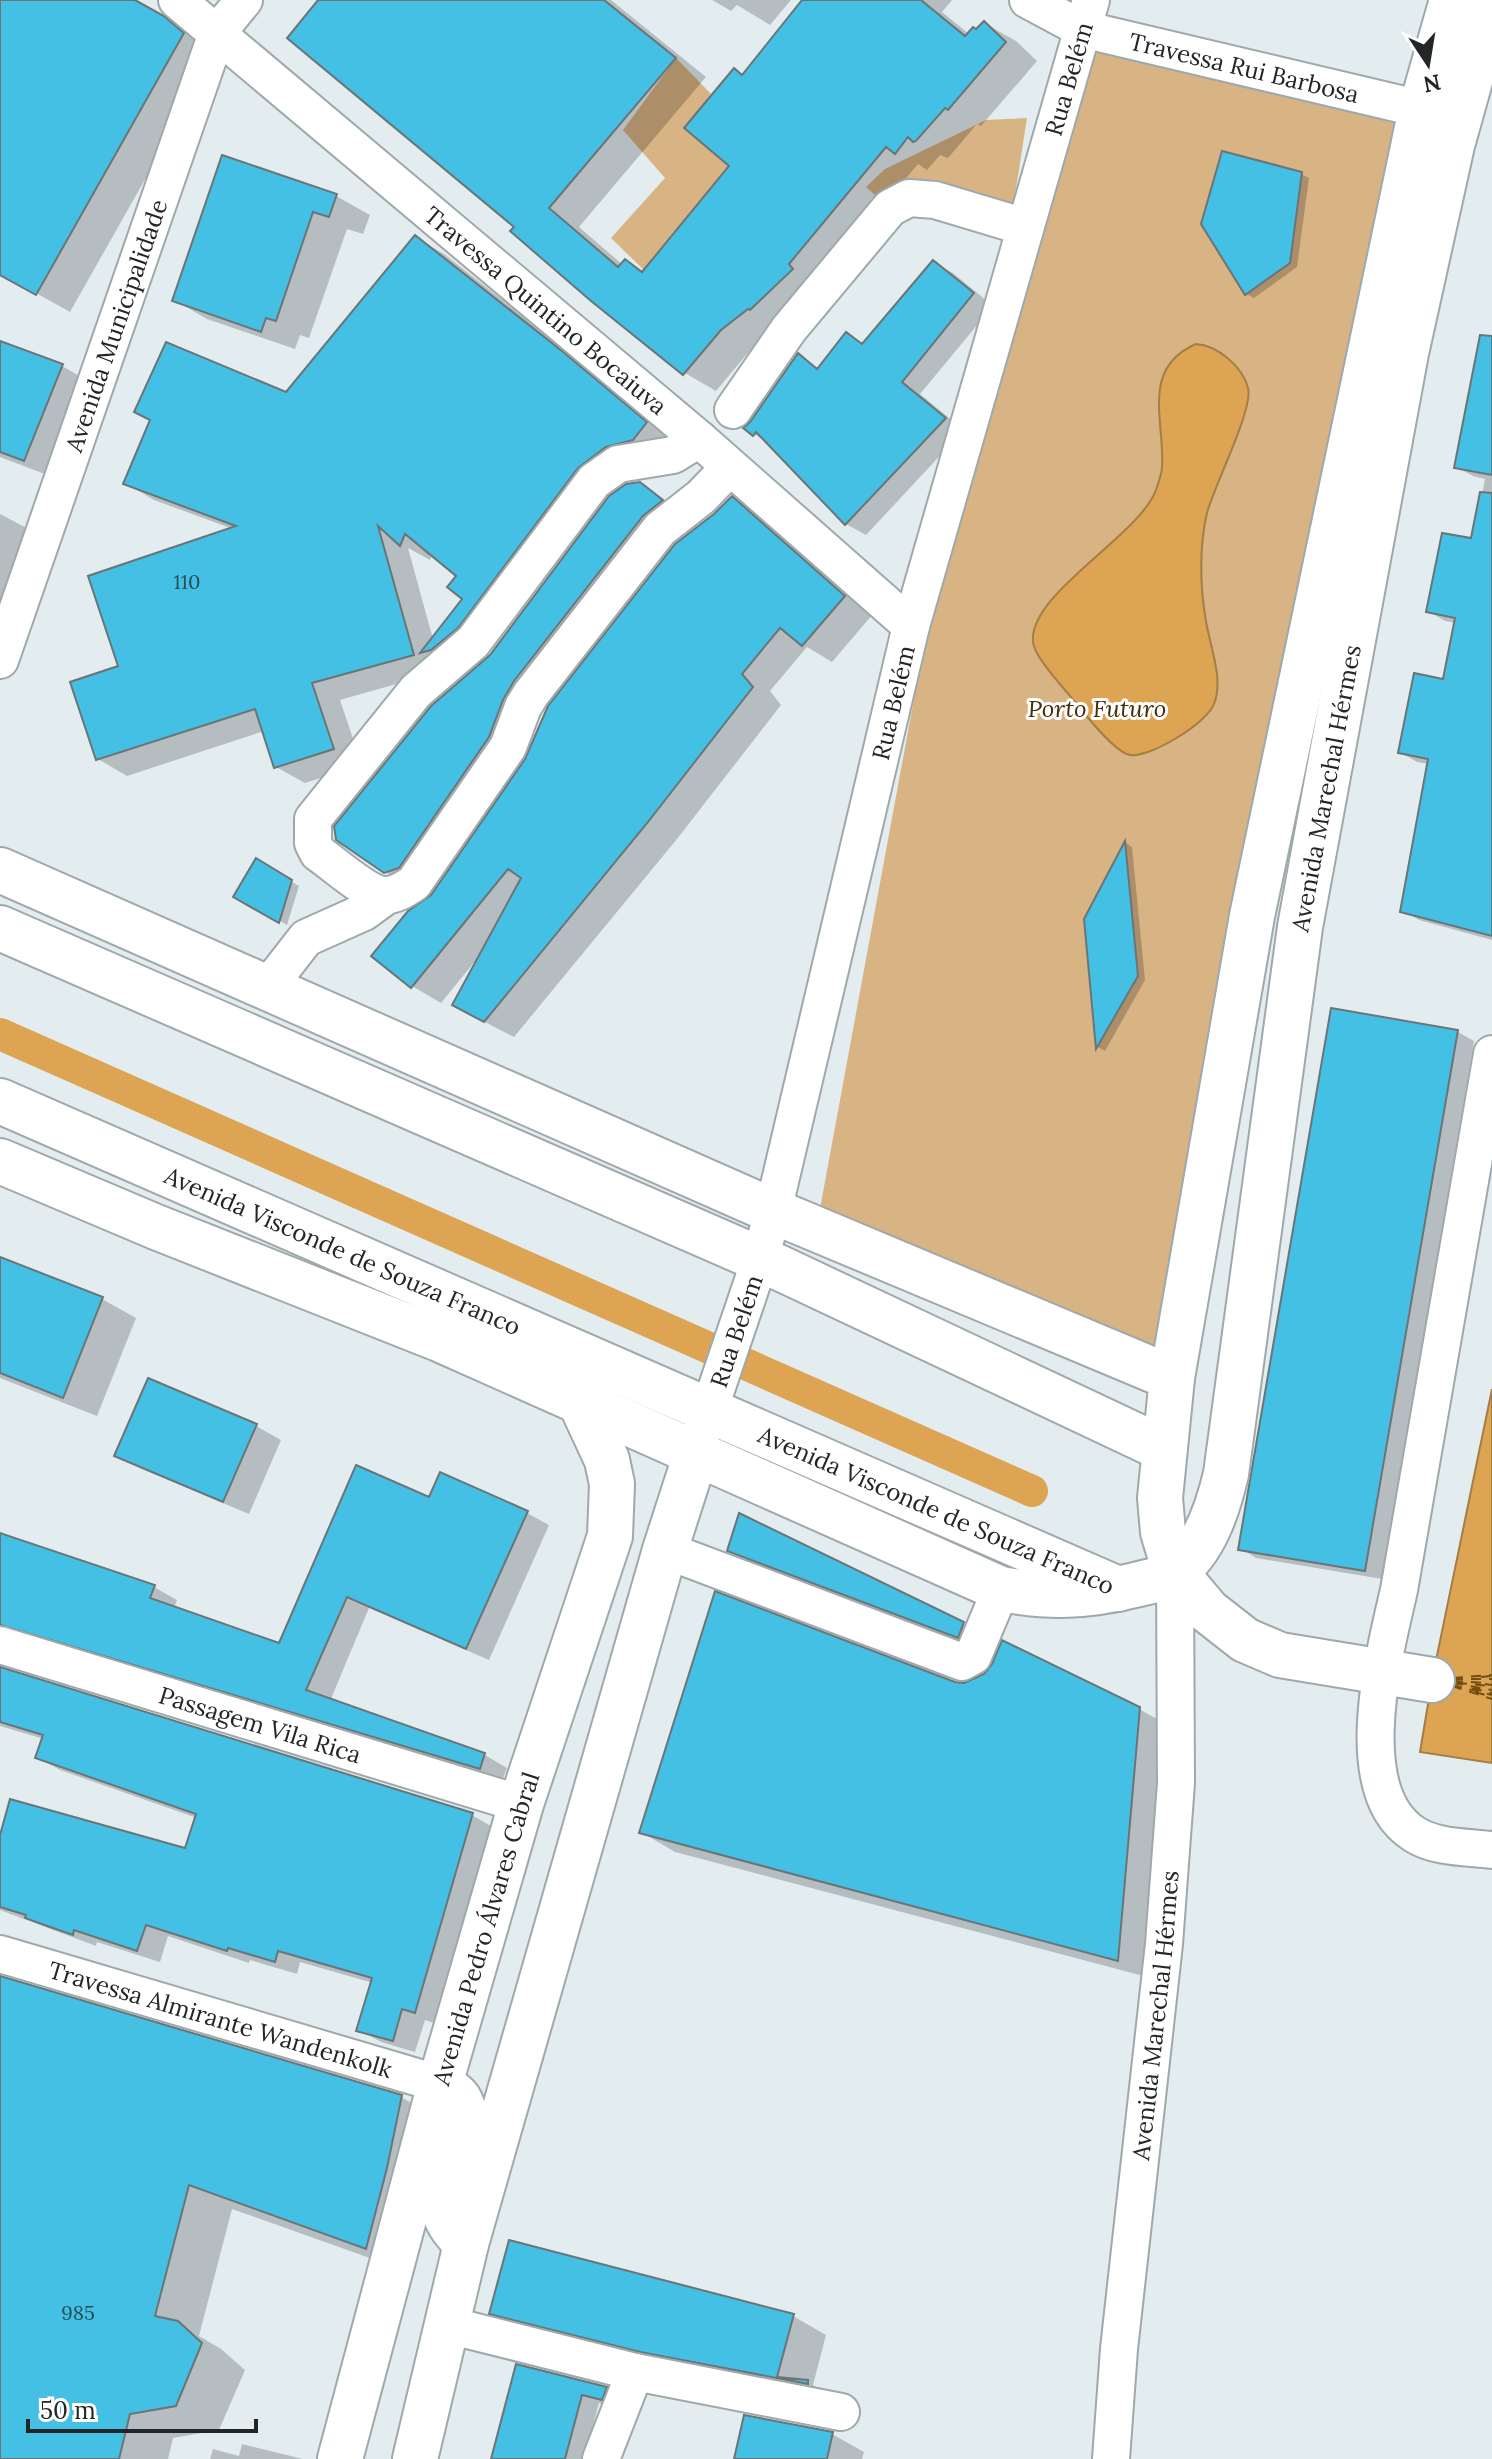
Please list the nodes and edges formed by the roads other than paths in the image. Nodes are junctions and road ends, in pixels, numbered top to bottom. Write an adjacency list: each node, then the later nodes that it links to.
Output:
1 (177, 0): 7 (street, Travessa Quintino Bocaiuva)
2 (244, 0): 7 (street, Avenida Municipalidade)
3 (1028, 0): 6 (street, Travessa Rui Barbosa)
4 (1452, 0): 8 (main road, Avenida Marechal Hérmes)
5 (1492, 2): 18 (main road, Avenida Marechal Hérmes)
6 (1086, 14): 8 (street, Travessa Rui Barbosa); 9 (street, Rua Belém)
7 (217, 33): 11 (street, Travessa Quintino Bocaiuva); 14 (street, Avenida Municipalidade)
8 (1421, 109): 17 (main road, Avenida Marechal Hérmes)
9 (1025, 227): 10 (street); 13 (street, Rua Belém)
10 (733, 410)
11 (699, 439): 12 (street, Travessa Quintino Bocaiuva); 16 (street)
12 (730, 467): 13 (street, Travessa Quintino Bocaiuva); 16 (street)
13 (911, 626): 24 (street, Rua Belém)
14 (0, 660)
15 (0, 870): 20 (main road)
16 (386, 896): 20 (street)
17 (1252, 916): 18 (main road); 28 (main road, Avenida Marechal Hérmes)
18 (1300, 927): 34 (main road, Avenida Marechal Hérmes)
19 (0, 928): 27 (main road)
20 (267, 988): 24 (main road)
21 (1492, 1054): 38 (street)
22 (0, 1101): 26 (main road, Avenida Visconde de Souza Franco)
23 (0, 1161): 25 (main road, Avenida Visconde de Souza Franco)
24 (773, 1211): 27 (street, Rua Belém); 28 (main road)
25 (156, 1227): 26 (main road); 30 (main road, Avenida Visconde de Souza Franco)
26 (313, 1237): 29 (main road, Avenida Visconde de Souza Franco)
27 (760, 1260): 29 (street, Rua Belém); 31 (main road)
28 (1172, 1378): 31 (main road, Avenida Marechal Hérmes)
29 (713, 1395): 32 (street, Rua Belém); 36 (main road, Avenida Visconde de Souza Franco)
30 (581, 1404): 32 (main road, Avenida Visconde de Souza Franco); 40 (main road, Avenida Pedro Álvares Cabral)
31 (1164, 1449): 34 (main road, Avenida Marechal Hérmes)
32 (696, 1454): 33 (main road); 35 (main road, Avenida Visconde de Souza Franco)
33 (665, 1550): 35 (street); 44 (main road)
34 (1175, 1572): 36 (main road); 38 (main road); 51 (street, Avenida Marechal Hérmes)
35 (1001, 1589): 36 (main road, Avenida Visconde de Souza Franco)
36 (1118, 1589)
37 (0, 1645): 40 (street, Passagem Vila Rica)
38 (1381, 1671): 39 (main road); 41 (street)
39 (1432, 1680)
40 (521, 1804): 43 (main road, Avenida Pedro Álvares Cabral)
41 (1492, 1850)
42 (0, 1954): 43 (street, Travessa Almirante Wandenkolk)
43 (440, 2084): 44 (main road); 48 (main road, Avenida Pedro Álvares Cabral)
44 (466, 2244): 49 (main road)
45 (468, 2330): 46 (street)
46 (635, 2372): 47 (street); 50 (street)
47 (841, 2412)
48 (340, 2459)
49 (415, 2459)
50 (601, 2459)
51 (1111, 2459)

